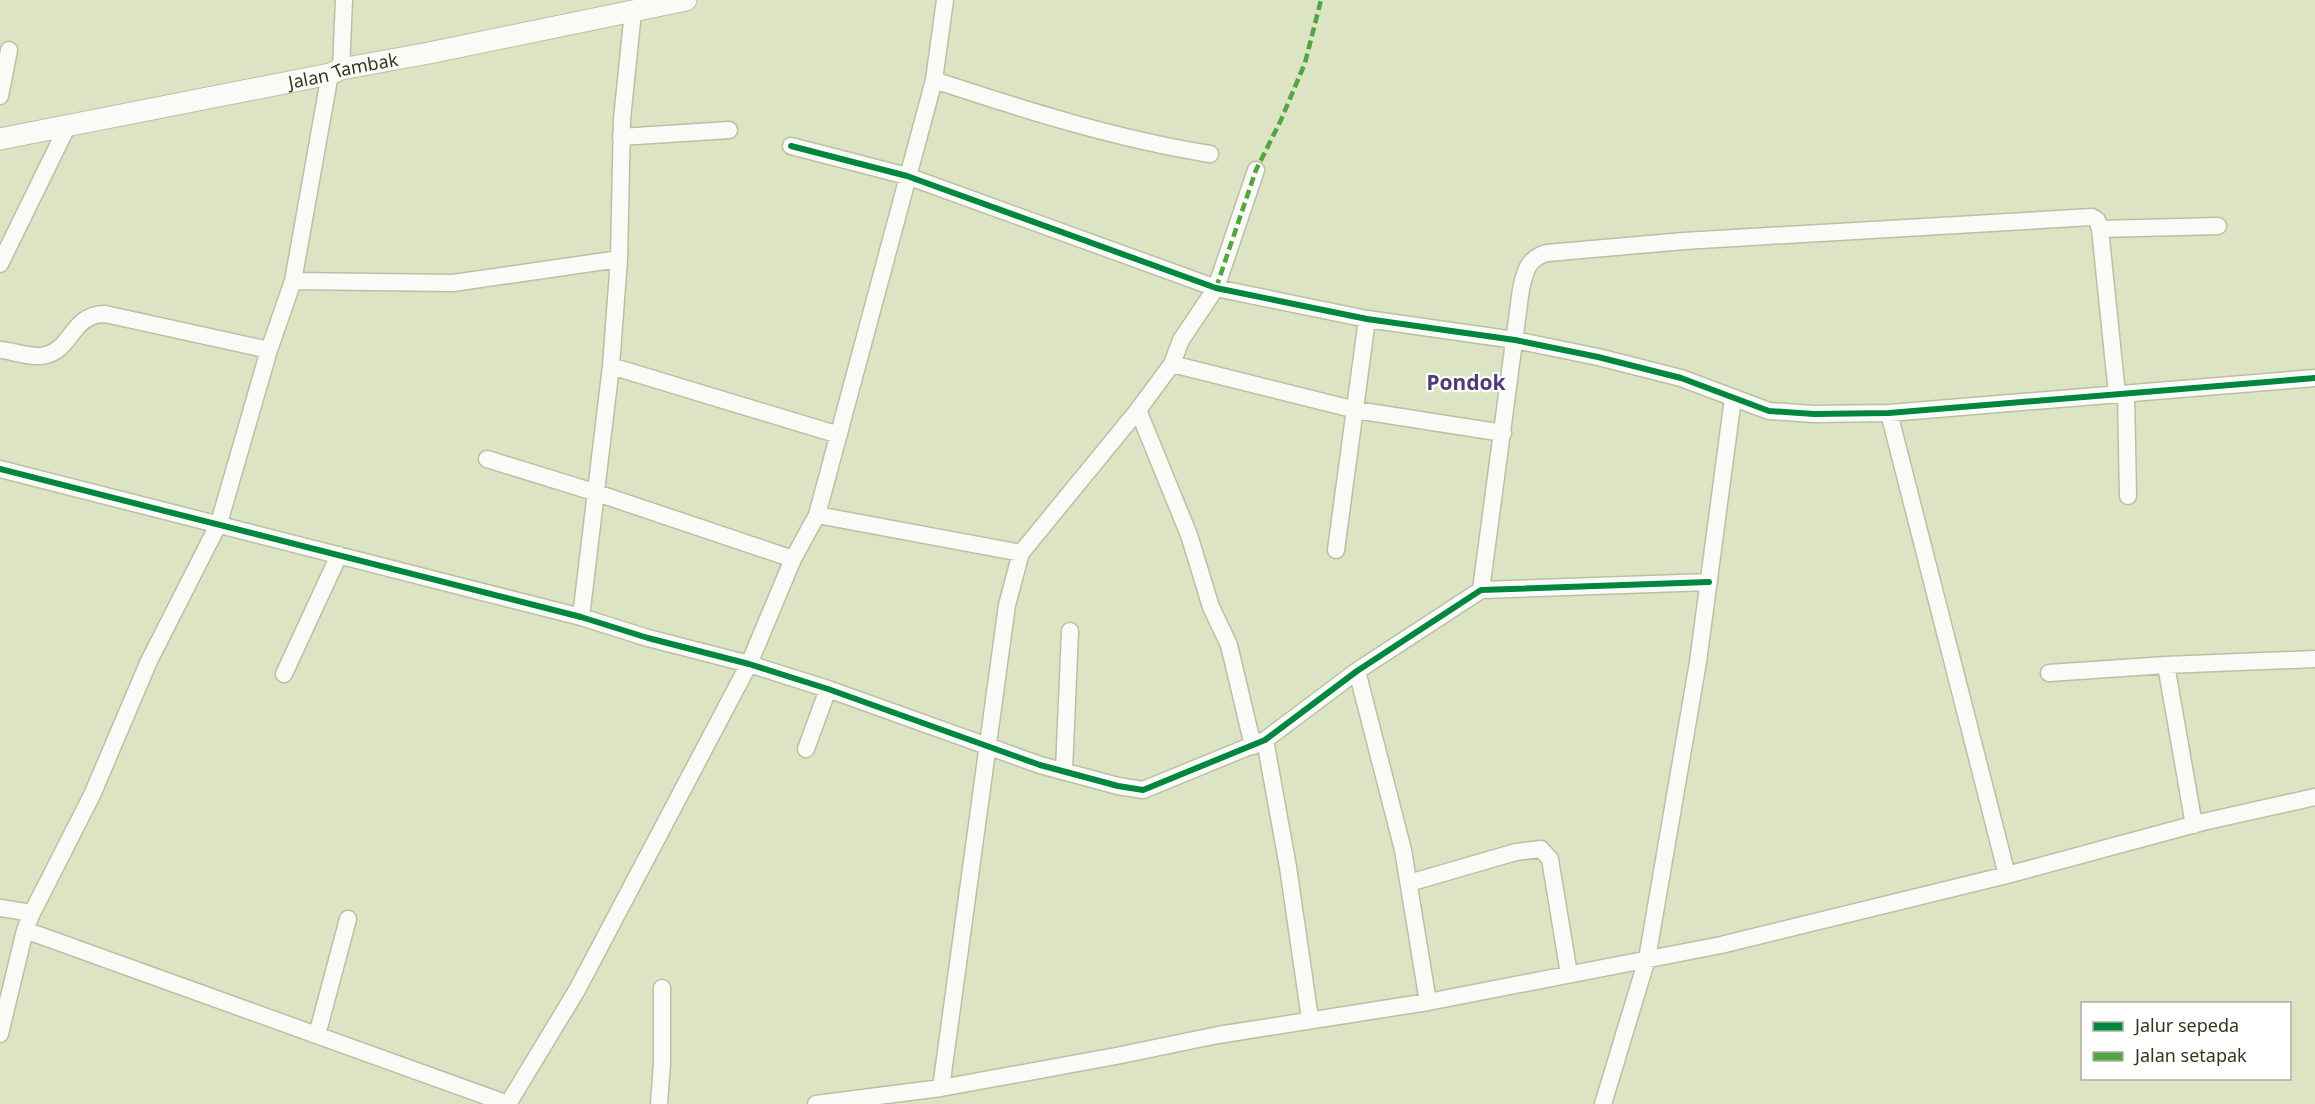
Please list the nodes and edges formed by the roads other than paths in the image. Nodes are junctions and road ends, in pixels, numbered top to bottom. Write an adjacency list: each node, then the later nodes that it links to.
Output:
1 (344, 0): 6 (street)
2 (686, 0): 4 (street, Jalan Tambak)
3 (945, 0): 7 (street)
4 (633, 12): 6 (street, Jalan Tambak); 11 (street)
5 (9, 50): 8 (street)
6 (336, 72): 9 (street, Jalan Tambak); 21 (street)
7 (934, 80): 14 (street); 16 (street)
8 (0, 96)
9 (68, 125): 12 (street, Jalan Tambak); 20 (street)
10 (729, 130): 11 (street)
11 (621, 137): 19 (street)
12 (0, 139)
13 (791, 146): 16 (street)
14 (1210, 154)
15 (1256, 170): 22 (street)
16 (907, 176): 22 (street); 36 (street)
17 (2218, 226): 18 (street)
18 (2100, 229): 24 (street); 30 (street)
19 (619, 259): 21 (street); 28 (street)
20 (0, 264)
21 (293, 281): 26 (street)
22 (1216, 288): 23 (street); 27 (street)
23 (1367, 319): 24 (street); 32 (street)
24 (1515, 340): 31 (street); 35 (street)
25 (0, 350): 26 (street)
26 (269, 350): 42 (street)
27 (1172, 364): 32 (street); 33 (street)
28 (611, 366): 36 (street); 39 (street)
29 (2315, 378): 30 (street)
30 (2121, 394): 34 (street); 40 (street)
31 (1733, 398): 34 (street); 47 (street)
32 (1356, 410): 35 (street); 43 (street)
33 (1138, 411): 44 (street); 58 (street)
34 (1889, 412): 64 (street)
35 (1503, 433): 48 (street)
36 (839, 435): 41 (street)
37 (487, 459): 39 (street)
38 (0, 469): 42 (street)
39 (597, 493): 46 (street); 49 (street)
40 (2128, 496)
41 (817, 515): 44 (street); 46 (street)
42 (219, 523): 45 (street); 67 (street)
43 (1336, 550)
44 (1022, 553): 59 (street)
45 (339, 555): 49 (street); 55 (street)
46 (793, 559): 52 (street)
47 (1709, 582): 48 (street); 70 (street)
48 (1481, 590): 56 (street)
49 (581, 617): 52 (street)
50 (1070, 631): 61 (street)
51 (2315, 659): 53 (street)
52 (748, 664): 57 (street); 78 (street)
53 (2166, 665): 54 (street); 63 (street)
54 (2049, 673)
55 (284, 674)
56 (1360, 679): 58 (street); 65 (street)
57 (828, 689): 59 (street); 60 (street)
58 (1262, 744): 61 (street); 74 (street)
59 (987, 747): 61 (street); 77 (street)
60 (806, 749)
61 (1064, 771)
62 (2315, 797): 63 (street)
63 (2194, 825): 64 (street)
64 (2007, 875): 70 (street)
65 (1408, 883): 71 (street); 73 (street)
66 (0, 908): 67 (street)
67 (32, 913): 69 (street)
68 (348, 919): 76 (street)
69 (25, 930): 75 (street); 76 (street)
70 (1647, 959): 71 (street); 81 (street)
71 (1569, 974): 73 (street)
72 (662, 988): 79 (street)
73 (1428, 1002): 74 (street)
74 (1310, 1019): 77 (street)
75 (0, 1034)
76 (317, 1035): 78 (street)
77 (941, 1089): 80 (street)
78 (508, 1104)
79 (659, 1104)
80 (816, 1104)
81 (1603, 1104)

